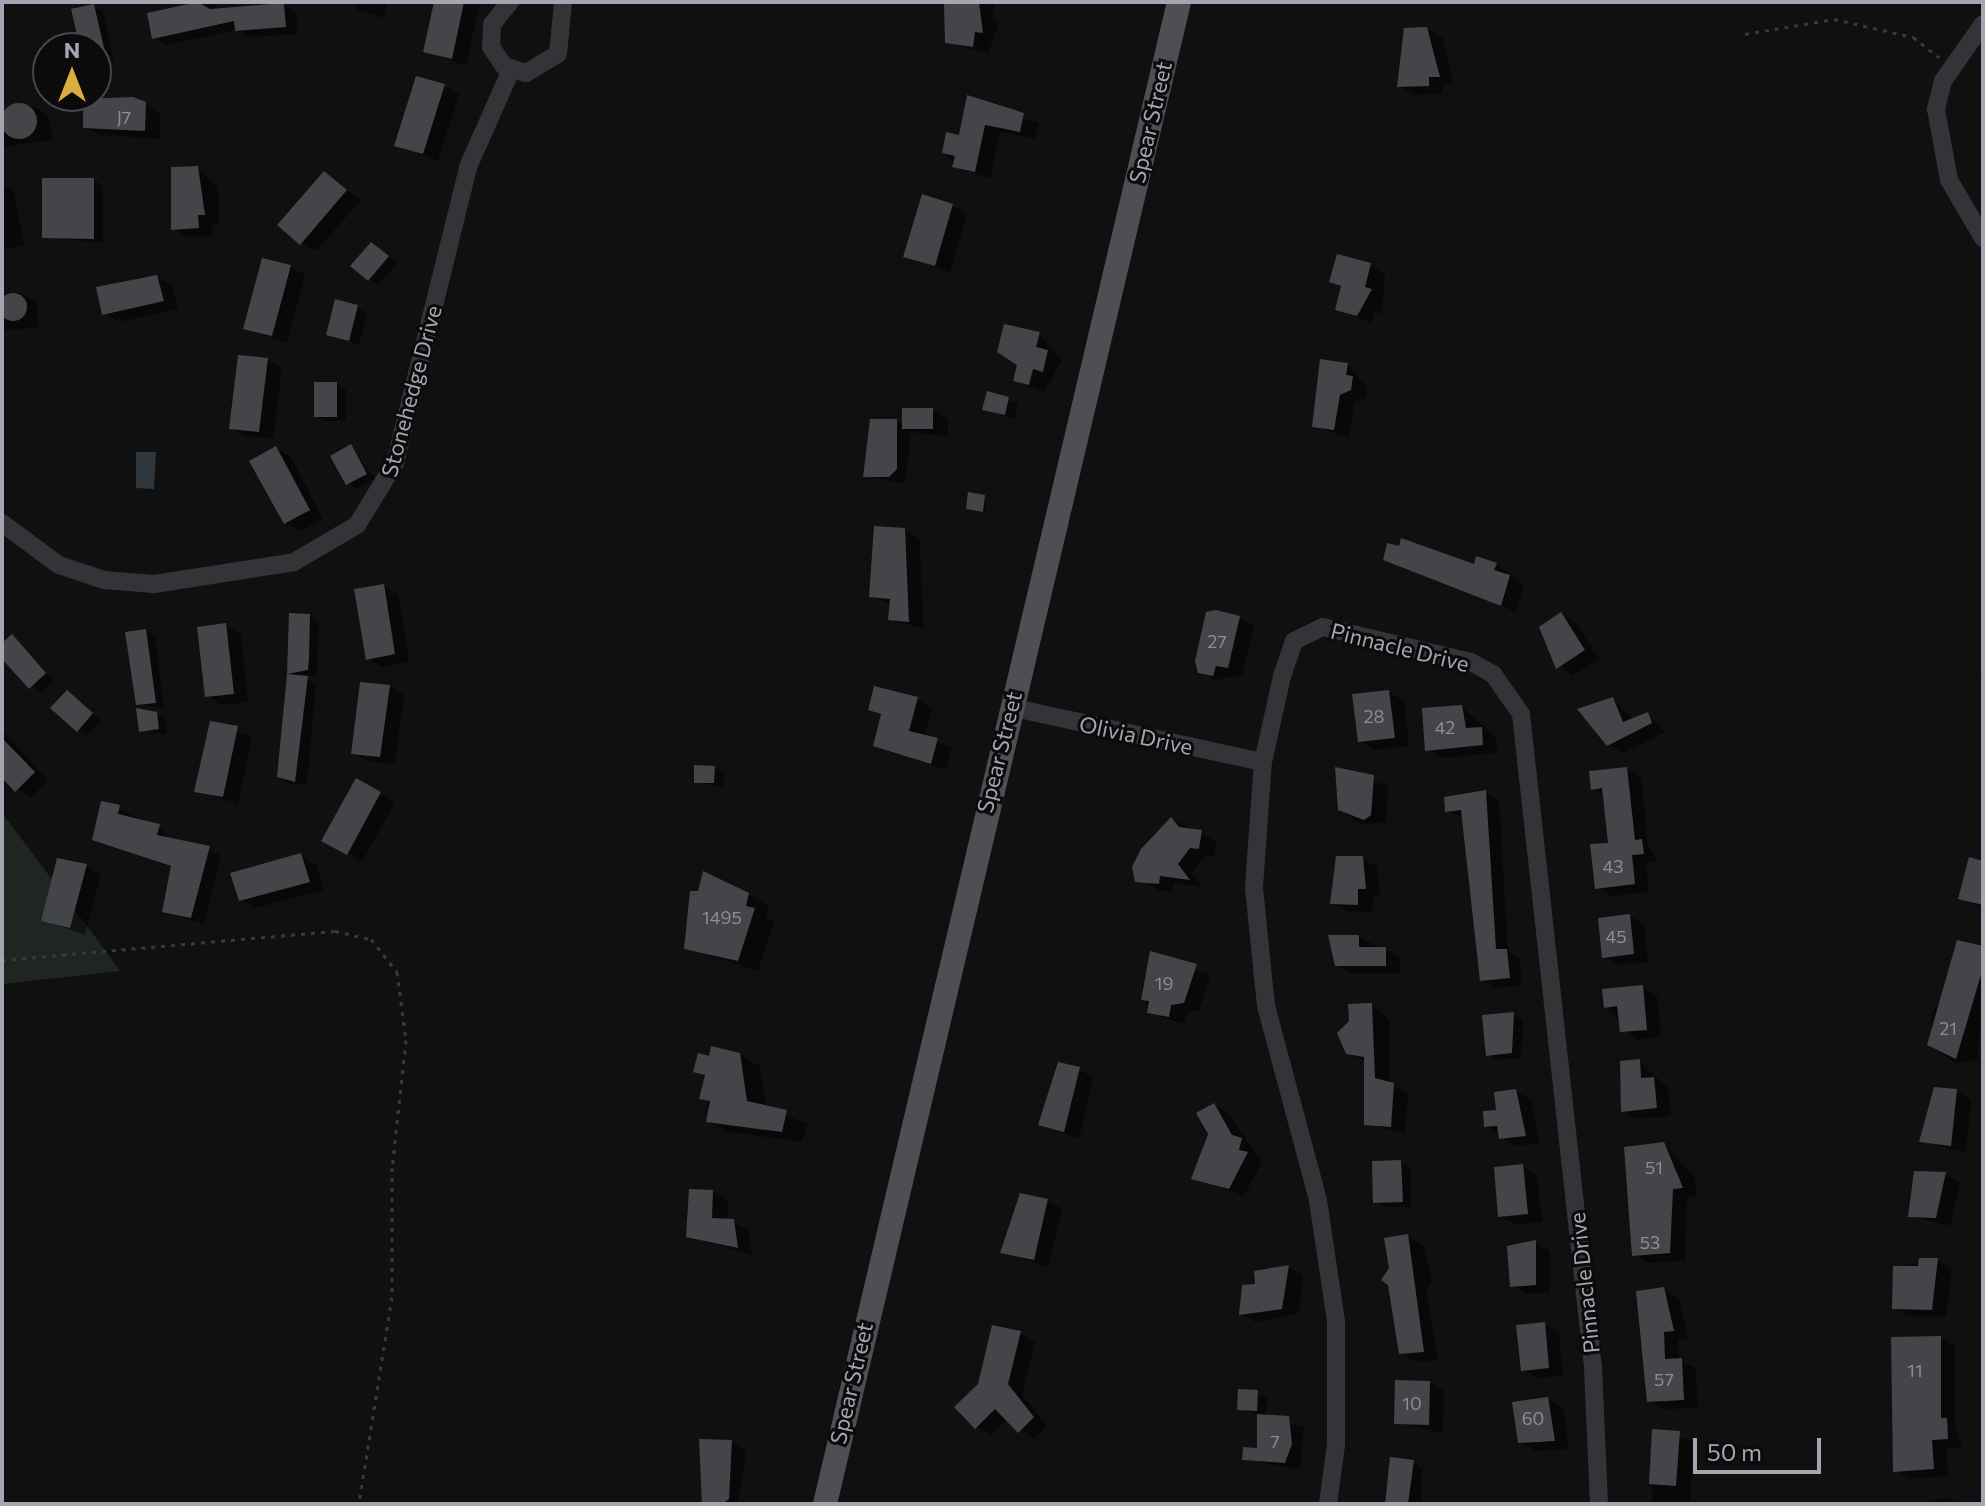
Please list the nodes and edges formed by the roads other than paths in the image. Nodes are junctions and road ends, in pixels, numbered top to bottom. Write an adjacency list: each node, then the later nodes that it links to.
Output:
1 (510, 2): 5 (street)
2 (563, 2): 5 (street)
3 (1179, 2): 8 (main road, Spear Street)
4 (1983, 24): 6 (street)
5 (511, 70): 7 (street, Stonehedge Drive)
6 (1983, 238)
7 (2, 523)
8 (1010, 707): 9 (street, Olivia Drive); 10 (main road, Spear Street)
9 (1263, 762): 11 (street, Pinnacle Drive); 12 (street, Pinnacle Drive)
10 (825, 1504)
11 (1328, 1504)
12 (1599, 1504)

